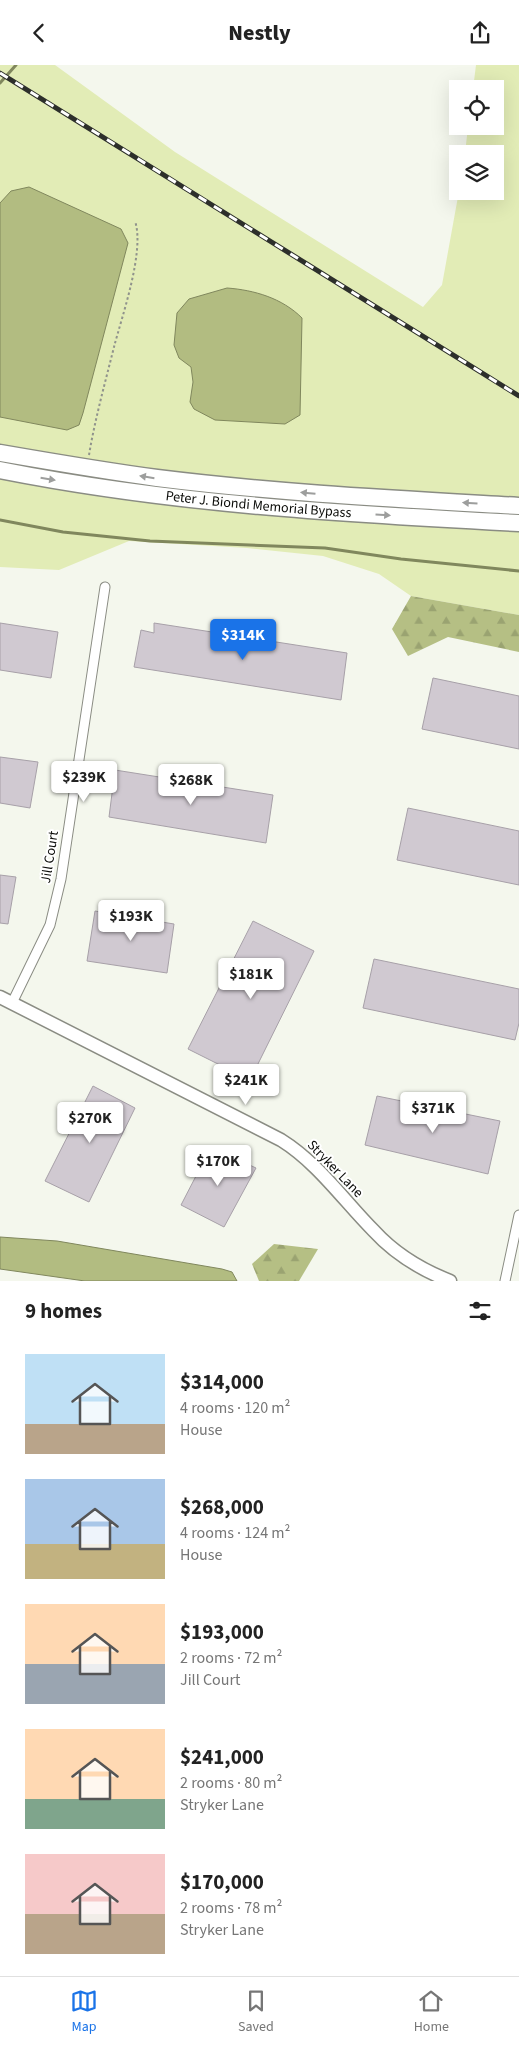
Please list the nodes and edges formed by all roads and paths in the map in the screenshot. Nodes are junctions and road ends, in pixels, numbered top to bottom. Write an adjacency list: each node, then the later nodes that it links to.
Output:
1 (135, 221): 2 (path)
2 (91, 445)
3 (0, 453): 5 (highway, Peter J. Biondi Memorial Bypass, one-way to 3)
4 (0, 470): 6 (highway, Peter J. Biondi Memorial Bypass, one-way to 6)
5 (519, 506)
6 (519, 523)
7 (105, 587): 9 (street, Jill Court)
8 (0, 997): 9 (street, Stryker Lane)
9 (12, 1003): 11 (street, Stryker Lane)
10 (519, 1215): 12 (street)
11 (450, 1281)
12 (505, 1281)

